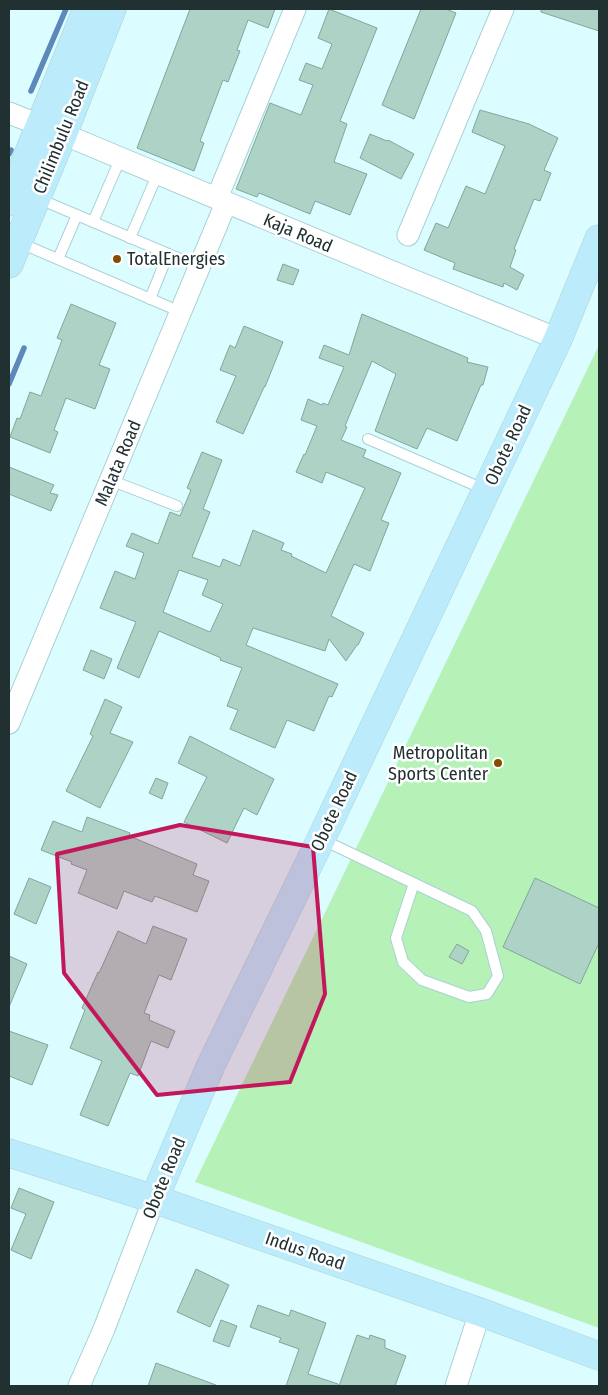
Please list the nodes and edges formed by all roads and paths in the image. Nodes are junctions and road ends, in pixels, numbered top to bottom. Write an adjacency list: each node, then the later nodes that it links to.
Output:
1 (87, 9): 6 (street, Chilimbulu Road)
2 (112, 9): 6 (street, Chilimbulu Road)
3 (294, 9): 10 (street, Malata Road)
4 (503, 9): 14 (street)
5 (9, 113): 6 (street, Kaja Road)
6 (51, 129): 7 (street, Kaja Road); 9 (street, Chilimbulu Road); 11 (street, Chilimbulu Road)
7 (120, 157): 8 (street, Kaja Road); 13 (lane)
8 (158, 173): 10 (street, Kaja Road); 15 (lane)
9 (37, 198): 12 (lane); 17 (street, Chilimbulu Road)
10 (222, 200): 20 (street, Malata Road); 23 (street, Kaja Road)
11 (9, 202)
12 (77, 215): 13 (lane); 19 (lane)
13 (93, 222): 15 (lane)
14 (408, 235)
15 (130, 238): 18 (lane)
16 (599, 239): 23 (street, Obote Road)
17 (13, 253): 19 (lane)
18 (168, 254): 20 (lane); 21 (lane)
19 (58, 259): 21 (lane)
20 (199, 267): 22 (street, Malata Road)
21 (150, 299): 22 (lane)
22 (181, 312): 25 (street, Malata Road)
23 (558, 339): 26 (street, Obote Road)
24 (368, 439): 26 (lane)
25 (110, 480): 27 (lane); 28 (street, Malata Road)
26 (486, 490): 29 (street, Obote Road)
27 (177, 506)
28 (9, 723)
29 (321, 839): 30 (lane); 32 (street, Obote Road)
30 (414, 883): 30 (lane)
31 (9, 1153): 32 (street, Indus Road)
32 (154, 1199): 33 (street, Indus Road); 35 (street, Obote Road)
33 (480, 1312): 34 (street, Indus Road); 36 (street)
34 (599, 1356)
35 (79, 1386)
36 (456, 1386)

